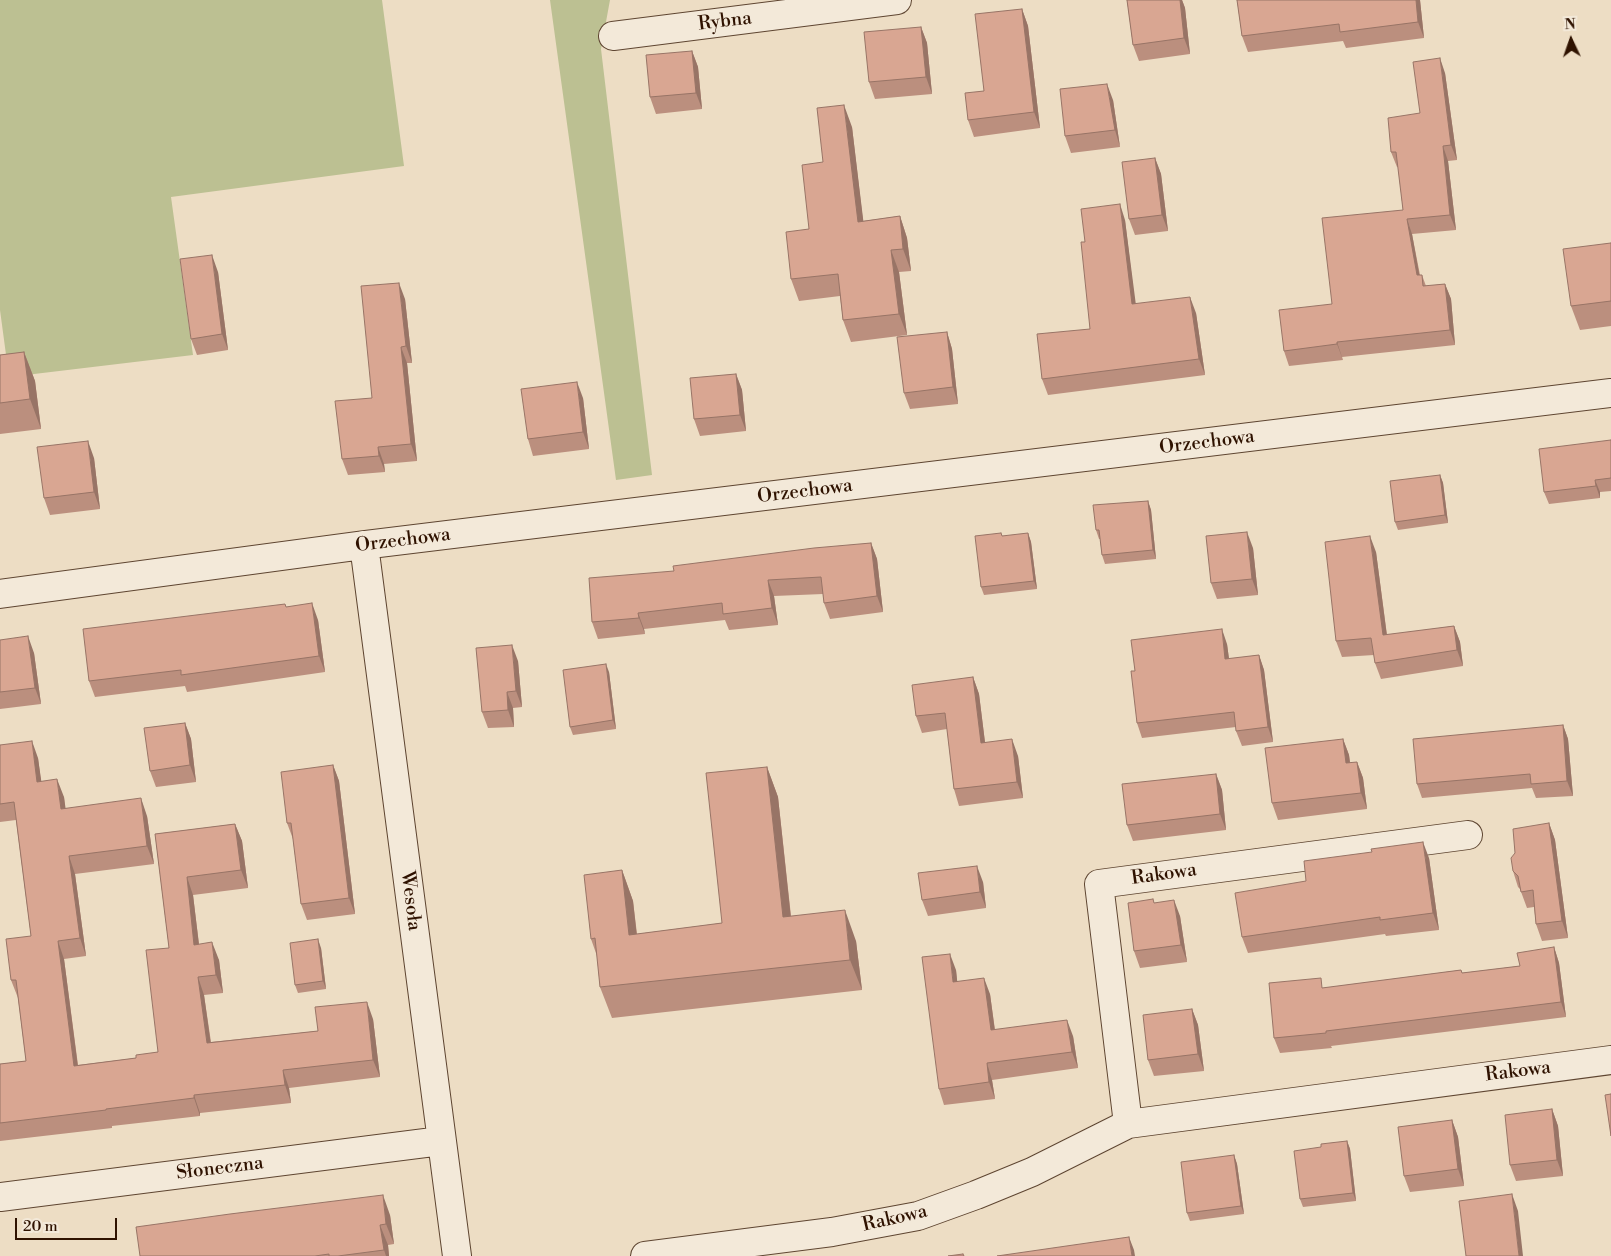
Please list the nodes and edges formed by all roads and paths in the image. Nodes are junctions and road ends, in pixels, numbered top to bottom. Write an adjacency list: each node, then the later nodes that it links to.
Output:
1 (898, 0): 2 (street, Rybna)
2 (613, 36)
3 (1611, 394): 4 (street, Orzechowa)
4 (364, 545): 5 (street, Orzechowa); 9 (street, Wesoła)
5 (0, 594)
6 (1468, 835): 8 (street, Rakowa)
7 (1611, 1060): 8 (street, Rakowa)
8 (1128, 1124): 12 (street, Rakowa)
9 (441, 1141): 10 (street, Słoneczna); 11 (street, Wesoła)
10 (0, 1197)
11 (457, 1256)
12 (645, 1256)

